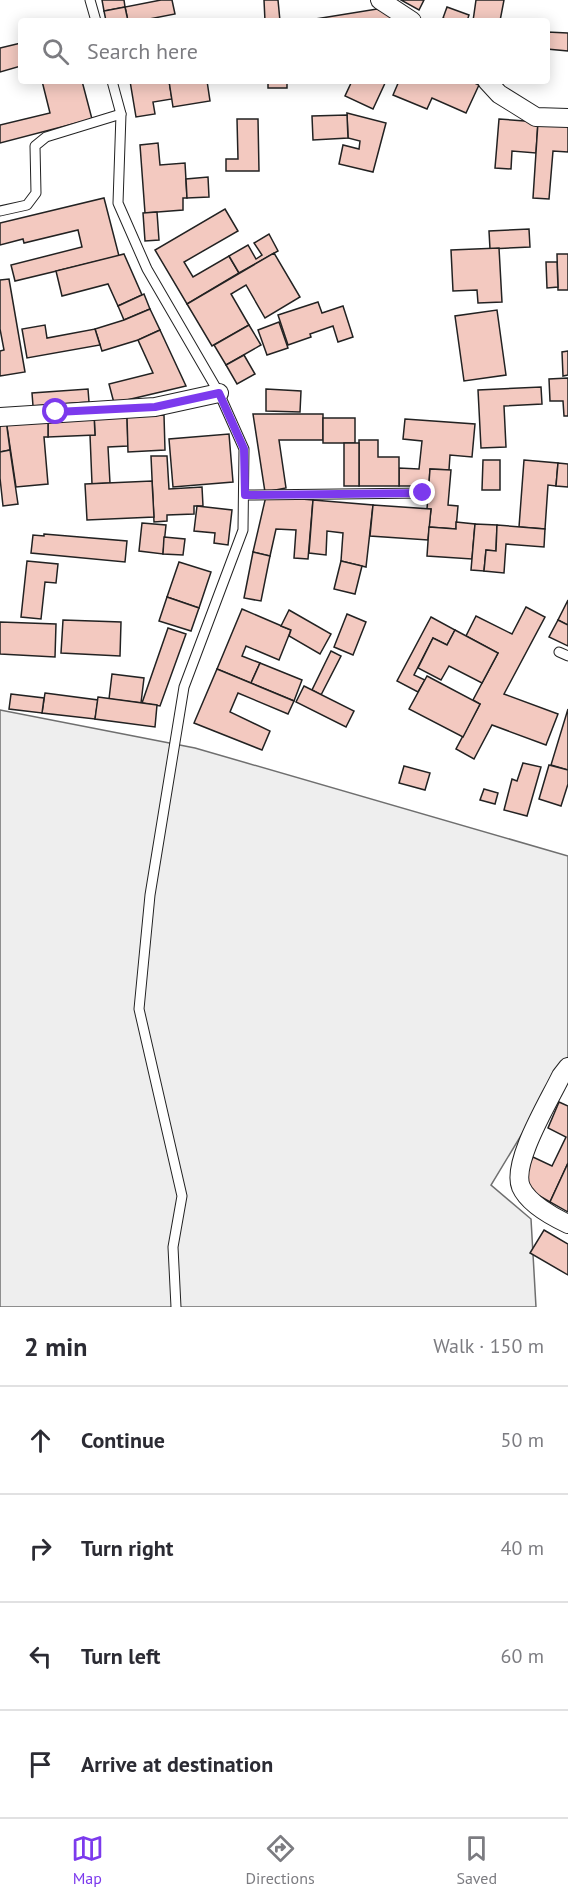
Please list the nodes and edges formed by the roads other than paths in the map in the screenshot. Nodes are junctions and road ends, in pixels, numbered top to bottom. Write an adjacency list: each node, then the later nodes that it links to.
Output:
1 (90, 0): 3 (lane)
2 (380, 0): 4 (street)
3 (95, 18)
4 (407, 18)
5 (113, 84): 7 (lane)
6 (490, 84): 8 (street)
7 (121, 114): 9 (lane); 10 (lane)
8 (568, 118)
9 (0, 211)
10 (219, 393): 11 (street); 13 (lane)
11 (0, 417)
12 (423, 493): 13 (lane)
13 (245, 495): 18 (lane)
14 (559, 652): 15 (lane)
15 (568, 656)
16 (568, 1067): 17 (street)
17 (568, 1224)
18 (176, 1307)

